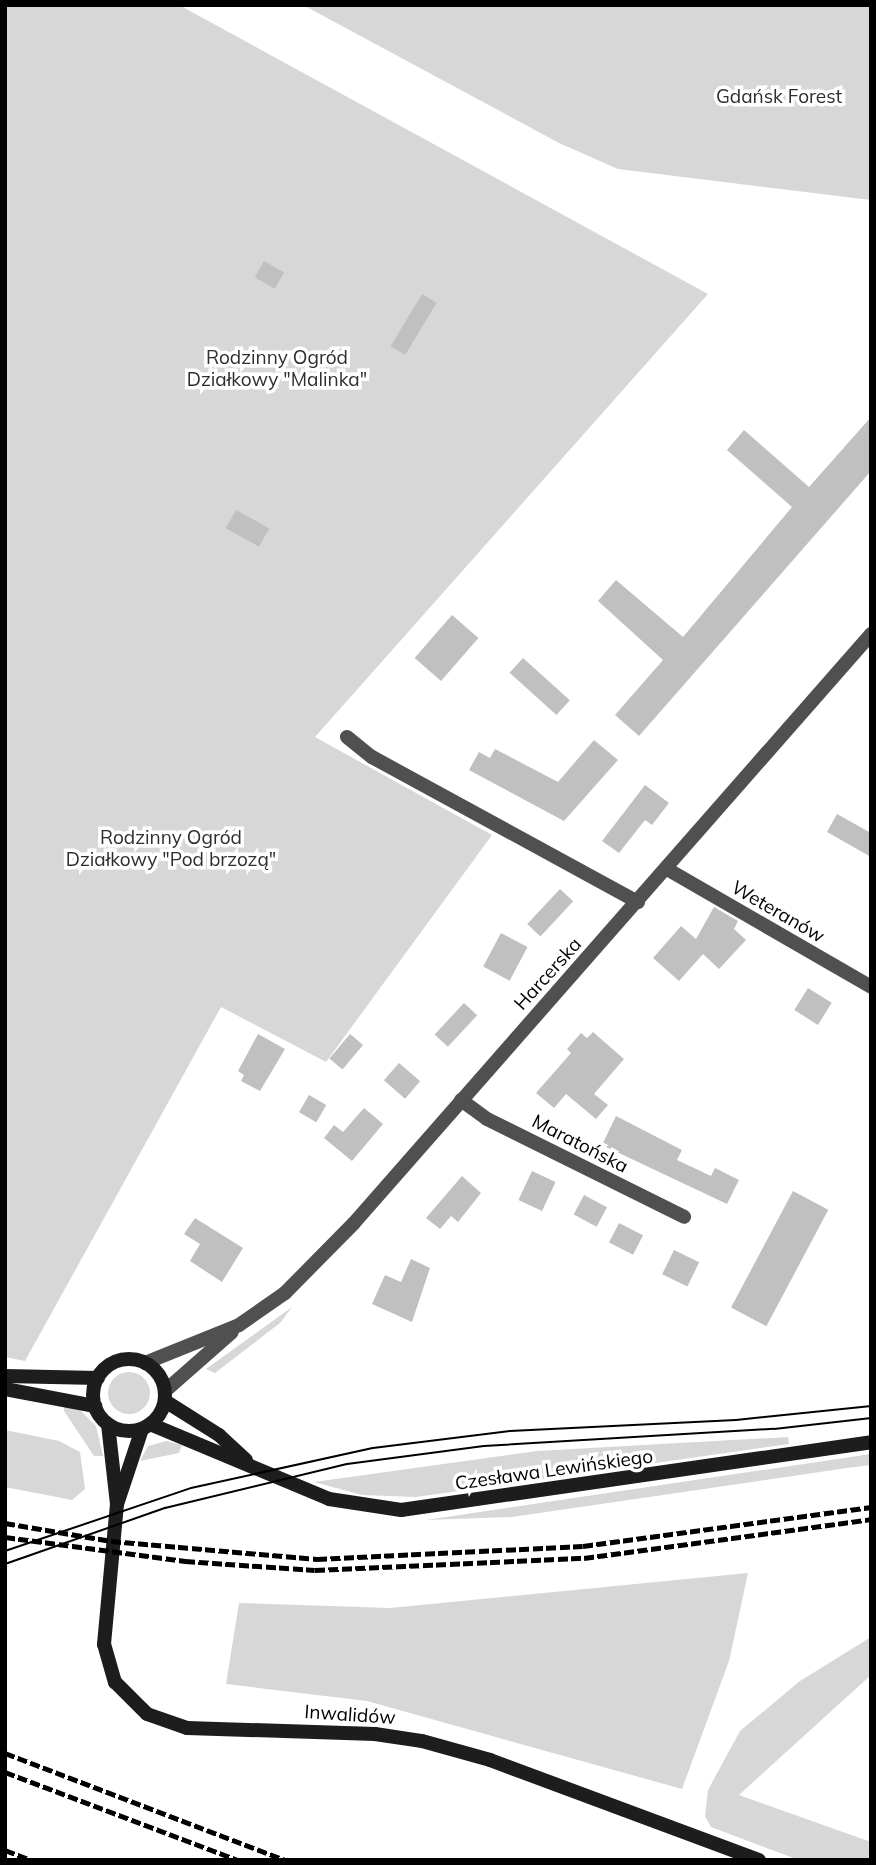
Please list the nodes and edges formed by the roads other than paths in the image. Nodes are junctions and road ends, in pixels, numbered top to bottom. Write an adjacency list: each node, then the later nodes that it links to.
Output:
1 (871, 634): 3 (street, Harcerska)
2 (347, 737): 4 (street)
3 (667, 869): 4 (street, Harcerska); 5 (street, Weteranów)
4 (638, 902): 6 (street, Harcerska)
5 (871, 987)
6 (461, 1100): 7 (street, Maratońska); 8 (street, Harcerska)
7 (684, 1217)
8 (239, 1325): 9 (street, Harcerska); 13 (street, Harcerska)
9 (145, 1363): 11 (street); 13 (street)
10 (5, 1376): 11 (street)
11 (98, 1378): 14 (street)
12 (5, 1389): 14 (street)
13 (165, 1396): 16 (street); 18 (street, Czesława Lewińskiego)
14 (95, 1406): 15 (street)
15 (108, 1424): 16 (street); 19 (street, Inwalidów)
16 (146, 1426): 18 (street, Czesława Lewińskiego); 19 (street, Inwalidów)
17 (871, 1442): 18 (street, Czesława Lewińskiego)
18 (249, 1464)
19 (117, 1504): 20 (street, Inwalidów)
20 (759, 1860)

